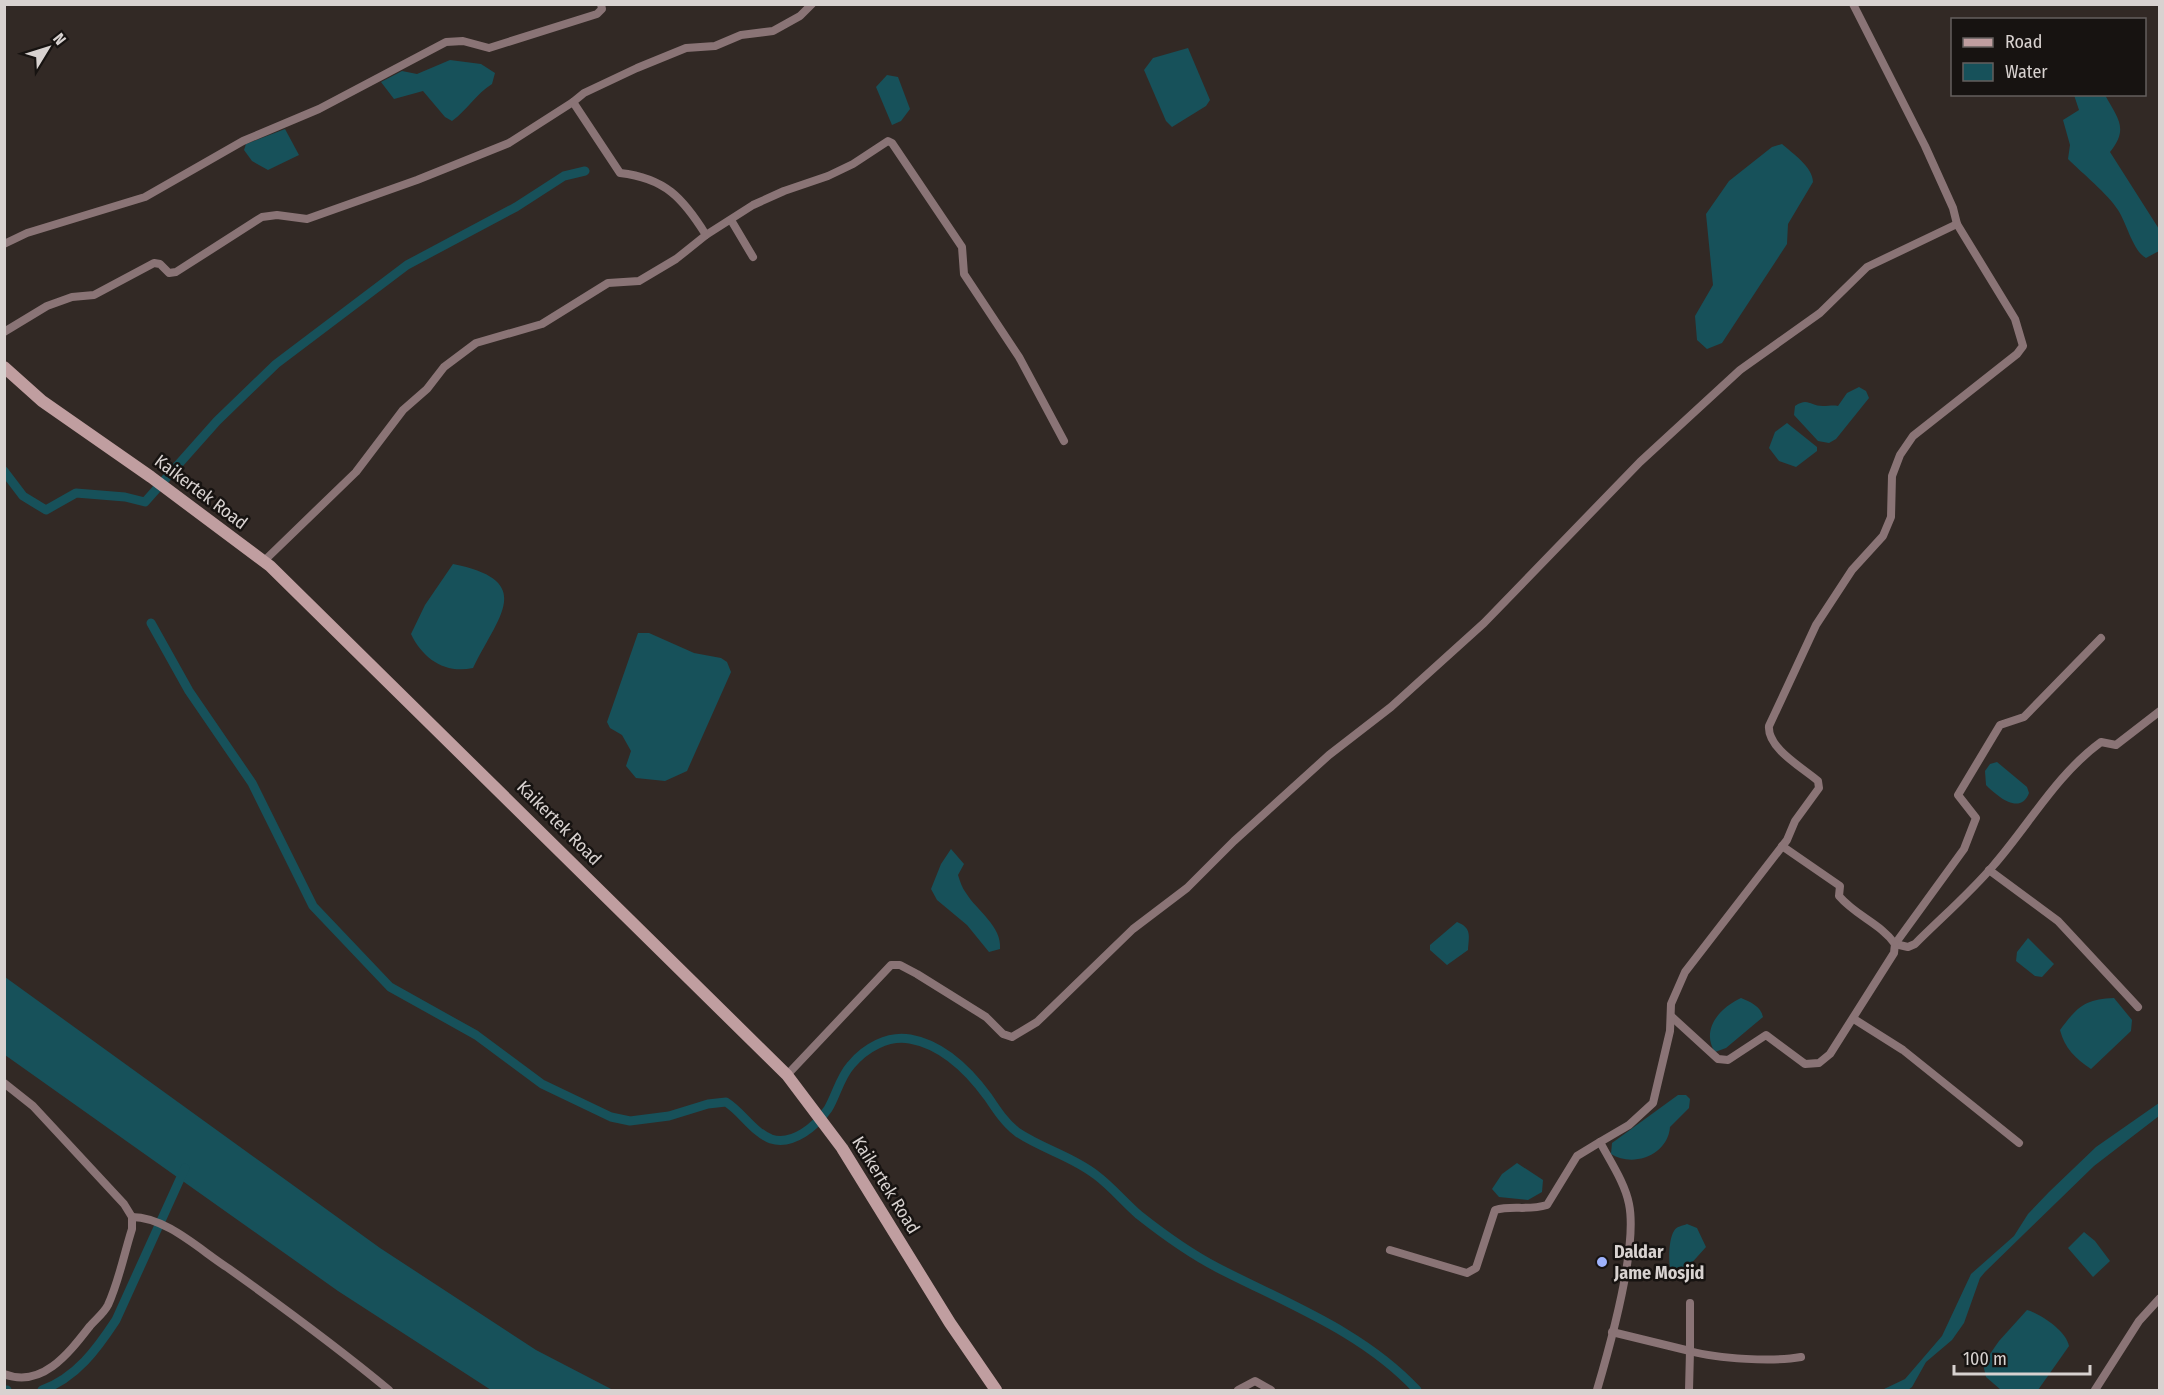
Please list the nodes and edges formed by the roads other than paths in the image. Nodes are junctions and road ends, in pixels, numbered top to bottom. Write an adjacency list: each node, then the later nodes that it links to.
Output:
1 (602, 4): 8 (street)
2 (812, 4): 4 (street)
3 (1853, 4): 6 (street)
4 (573, 102): 7 (street); 10 (street)
5 (731, 220): 7 (street); 9 (street); 12 (street)
6 (1957, 224): 16 (street); 22 (street)
7 (706, 235): 13 (street)
8 (4, 244)
9 (753, 257)
10 (4, 332)
11 (4, 367): 13 (main road, Kaikertek Road)
12 (1064, 441)
13 (264, 561): 22 (main road, Kaikertek Road)
14 (2101, 638): 18 (street)
15 (2160, 711): 17 (street)
16 (1782, 846): 18 (street); 20 (street)
17 (1989, 870): 18 (street); 19 (street)
18 (1895, 944): 21 (street)
19 (2138, 1007)
20 (1672, 1017): 21 (street); 24 (street)
21 (1854, 1019): 25 (street)
22 (787, 1075): 35 (main road, Kaikertek Road)
23 (4, 1083): 26 (street)
24 (1600, 1142): 27 (street); 30 (street)
25 (2019, 1143)
26 (132, 1217): 33 (street); 34 (street)
27 (1390, 1250)
28 (2160, 1298): 40 (street)
29 (1690, 1303): 31 (street)
30 (1612, 1332): 31 (street); 38 (street)
31 (1690, 1351): 32 (street); 39 (street)
32 (1801, 1357)
33 (4, 1374)
34 (389, 1390)
35 (996, 1390)
36 (1238, 1390): 37 (street)
37 (1271, 1390)
38 (1597, 1390)
39 (1689, 1390)
40 (2095, 1390)

